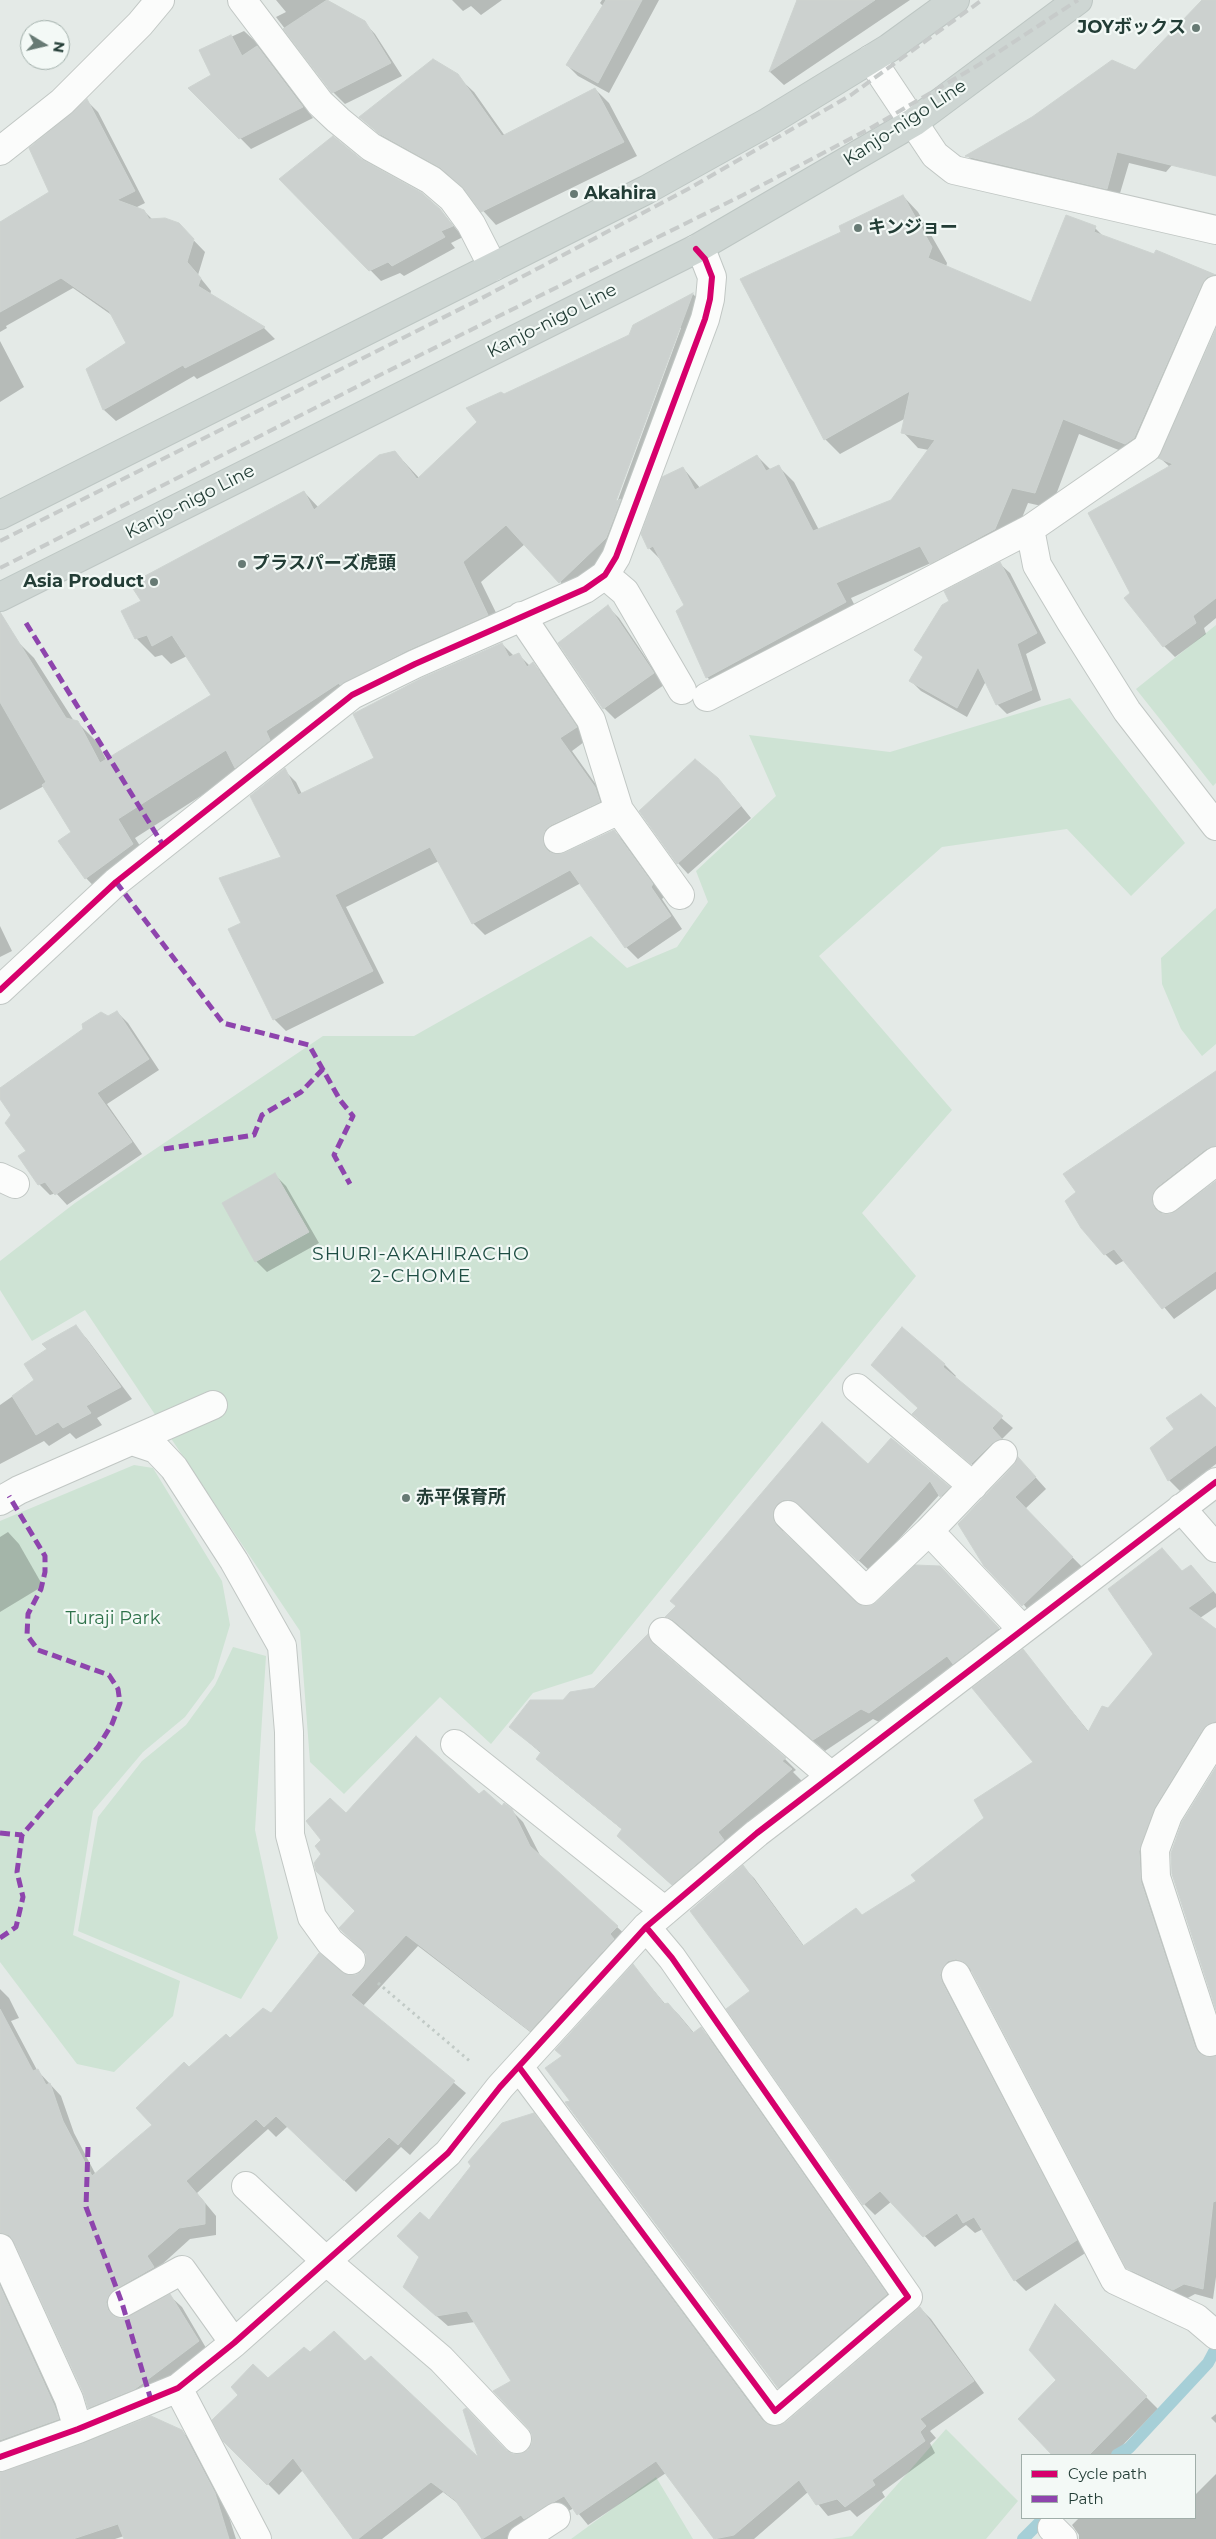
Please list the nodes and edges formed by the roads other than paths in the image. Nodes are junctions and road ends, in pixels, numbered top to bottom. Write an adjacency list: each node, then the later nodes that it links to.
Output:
1 (160, 0): 7 (street)
2 (954, 0): 5 (main road)
3 (1078, 0): 6 (main road, Kanjo-nigo Line)
4 (254, 4): 10 (street)
5 (871, 59): 6 (street); 10 (main road)
6 (914, 122): 8 (street); 9 (main road, Kanjo-nigo Line)
7 (0, 151)
8 (1216, 230)
9 (696, 249): 14 (street); 15 (main road, Kanjo-nigo Line)
10 (493, 267): 12 (main road)
11 (1216, 290): 13 (street)
12 (0, 515)
13 (1030, 528): 14 (street); 18 (street)
14 (605, 575): 16 (street)
15 (0, 597)
16 (521, 616): 17 (street); 21 (street)
17 (619, 810): 19 (street); 20 (street)
18 (1216, 826)
19 (558, 839)
20 (680, 894)
21 (0, 990)
22 (1216, 1161): 23 (street)
23 (1167, 1199)
24 (857, 1388): 29 (street)
25 (213, 1405): 26 (street)
26 (132, 1441): 30 (street); 41 (street)
27 (1003, 1454): 29 (street)
28 (1216, 1482): 31 (street)
29 (973, 1486): 33 (street)
30 (0, 1501)
31 (1181, 1508): 34 (street); 35 (street)
32 (788, 1515): 33 (street)
33 (929, 1531): 35 (street)
34 (1216, 1548)
35 (1022, 1630): 39 (street)
36 (663, 1632): 39 (street)
37 (1216, 1738): 43 (street)
38 (455, 1744): 40 (street)
39 (831, 1776): 40 (street)
40 (656, 1919): 44 (street); 44 (street)
41 (350, 1960)
42 (956, 1975): 49 (street)
43 (1210, 2042)
44 (519, 2067): 47 (street)
45 (246, 2186): 47 (street)
46 (0, 2248): 52 (street)
47 (326, 2261): 50 (street); 53 (street)
48 (122, 2303): 50 (street)
49 (1213, 2333)
50 (234, 2343): 51 (street)
51 (178, 2388): 52 (street); 56 (street)
52 (78, 2429): 54 (street)
53 (517, 2440)
54 (0, 2457)
55 (556, 2516): 57 (street)
56 (256, 2539)
57 (522, 2539)

